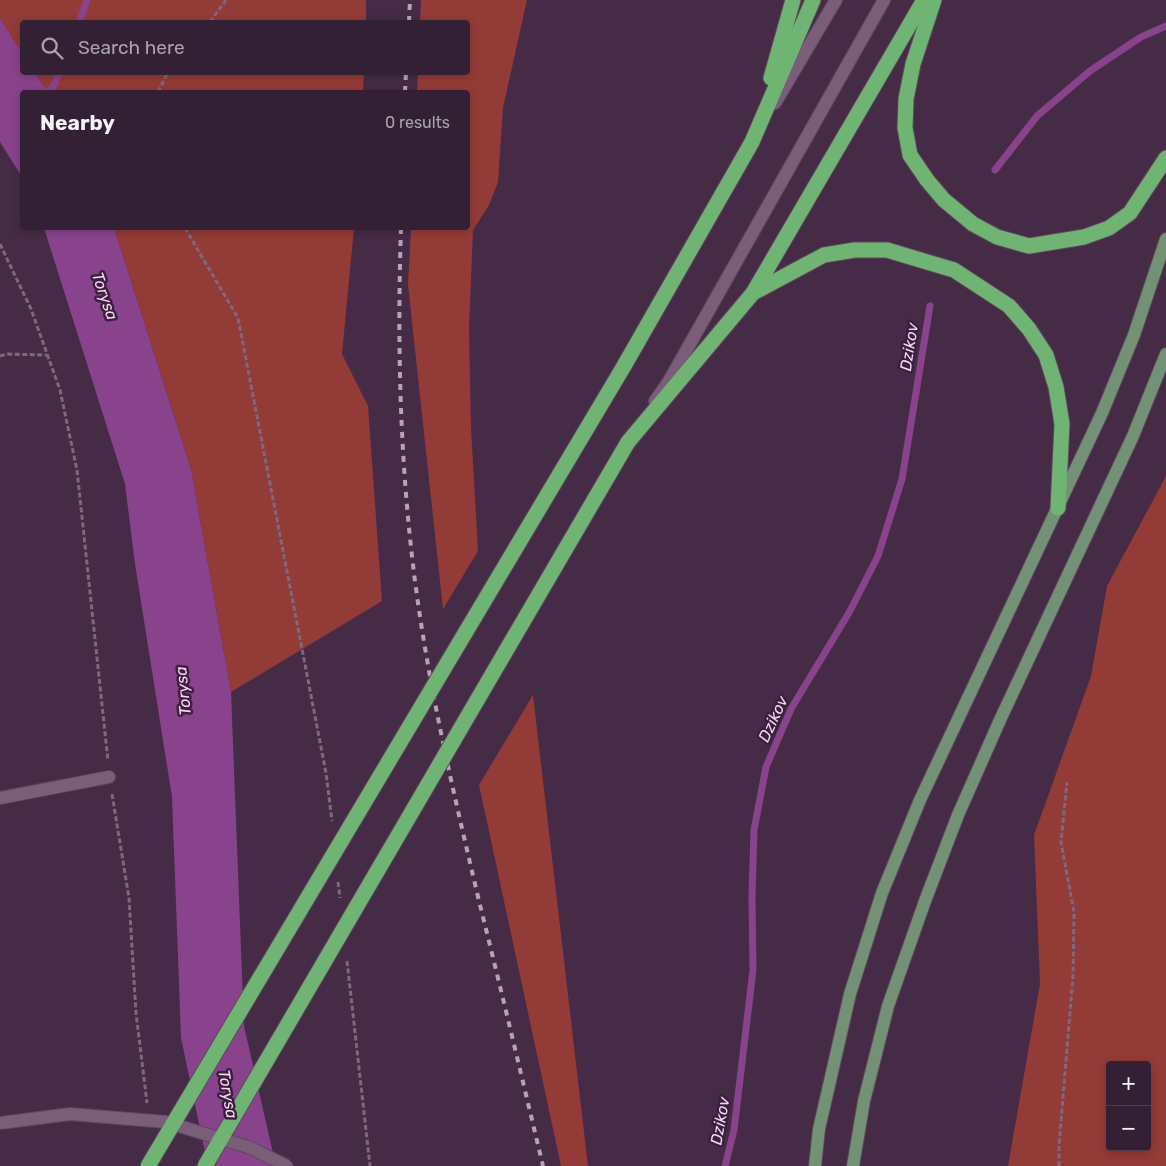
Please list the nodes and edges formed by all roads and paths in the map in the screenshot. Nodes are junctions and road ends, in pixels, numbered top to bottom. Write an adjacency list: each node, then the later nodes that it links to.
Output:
1 (226, 0): 8 (path)
2 (793, 0): 11 (highway)
3 (813, 0): 11 (highway)
4 (836, 0): 11 (lane)
5 (884, 0): 20 (lane)
6 (924, 0): 16 (highway)
7 (934, 0): 12 (highway)
8 (211, 20)
9 (166, 75): 10 (path)
10 (159, 90)
11 (752, 142): 31 (highway, bridge)
12 (1166, 158)
13 (186, 230): 25 (path)
14 (1166, 239): 21 (main road)
15 (0, 244): 18 (path)
16 (753, 293): 20 (highway); 21 (highway)
17 (1166, 354): 36 (main road)
18 (47, 355): 19 (path); 22 (path)
19 (0, 356)
20 (628, 442): 32 (highway, bridge)
21 (1058, 508): 35 (main road)
22 (109, 777): 24 (lane); 29 (path)
23 (1067, 782): 37 (path)
24 (0, 798)
25 (332, 822)
26 (338, 881): 27 (path)
27 (340, 901)
28 (347, 960): 34 (path)
29 (148, 1109)
30 (0, 1123): 33 (lane, bridge)
31 (148, 1166)
32 (205, 1166)
33 (287, 1166)
34 (370, 1166)
35 (815, 1166)
36 (853, 1166)
37 (1060, 1166)

